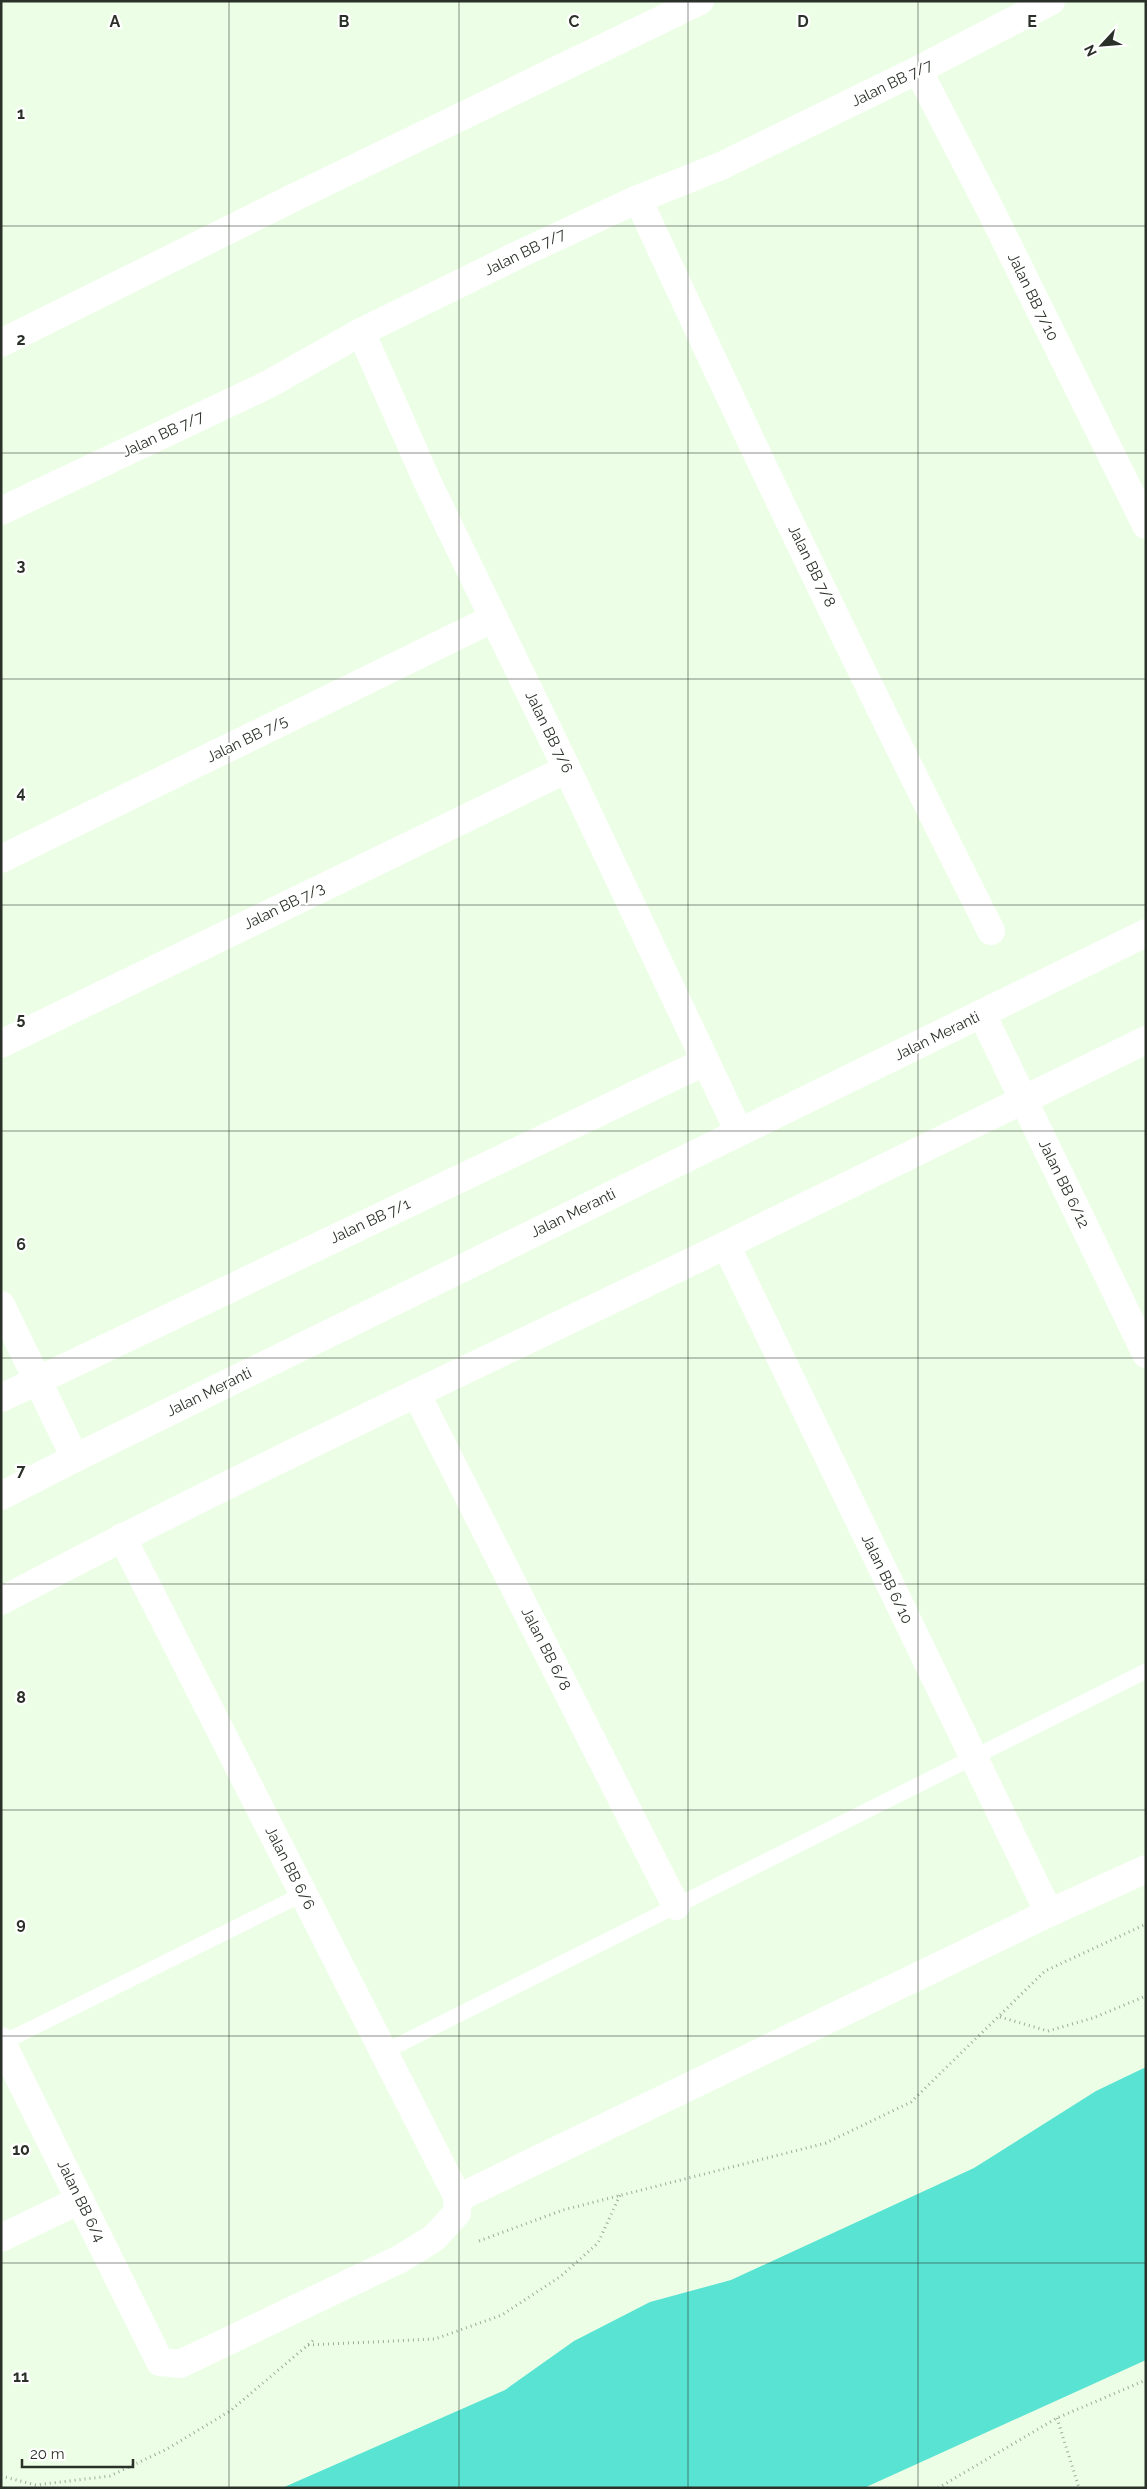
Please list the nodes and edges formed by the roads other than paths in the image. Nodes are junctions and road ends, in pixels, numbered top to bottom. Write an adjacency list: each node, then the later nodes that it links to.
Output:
1 (700, 1): 6 (street)
2 (1052, 1): 3 (street, Jalan BB 7/7)
3 (918, 70): 4 (street, Jalan BB 7/7); 8 (street, Jalan BB 7/10)
4 (638, 199): 5 (street, Jalan BB 7/7); 12 (street, Jalan BB 7/8)
5 (361, 332): 7 (street, Jalan BB 7/7); 9 (street, Jalan BB 7/6)
6 (1, 343)
7 (1, 511)
8 (1146, 525)
9 (494, 618): 10 (street, Jalan BB 7/6); 11 (street, Jalan BB 7/5)
10 (567, 769): 16 (street, Jalan BB 7/3); 17 (street, Jalan BB 7/6)
11 (1, 859)
12 (991, 931)
13 (1146, 933): 14 (street, Jalan Meranti)
14 (982, 1014): 18 (street, Jalan BB 6/12); 19 (street, Jalan Meranti)
15 (1146, 1040): 18 (street)
16 (1, 1044)
17 (704, 1062): 19 (street, Jalan BB 7/6); 23 (street, Jalan BB 7/1)
18 (1024, 1100): 20 (street); 22 (street, Jalan BB 6/12)
19 (739, 1132): 26 (street, Jalan Meranti)
20 (726, 1245): 24 (street); 31 (street, Jalan BB 6/10)
21 (1, 1305): 23 (street)
22 (1146, 1354)
23 (36, 1380): 25 (street, Jalan BB 7/1); 26 (street)
24 (416, 1393): 28 (street); 34 (street, Jalan BB 6/8)
25 (1, 1398)
26 (75, 1458): 27 (street, Jalan Meranti)
27 (1, 1496)
28 (122, 1537): 29 (street); 33 (street, Jalan BB 6/6)
29 (1, 1601)
30 (1146, 1672): 31 (lane)
31 (974, 1758): 34 (lane); 35 (street, Jalan BB 6/10)
32 (1146, 1869): 35 (street)
33 (303, 1894): 36 (lane); 37 (street, Jalan BB 6/6)
34 (676, 1906): 37 (lane)
35 (1049, 1913): 38 (street)
36 (2, 2042): 39 (street, Jalan BB 6/4)
37 (382, 2053): 38 (street, Jalan BB 6/6)
38 (458, 2198): 39 (street, Jalan BB 6/4)
39 (80, 2200): 40 (street)
40 (1, 2238)

